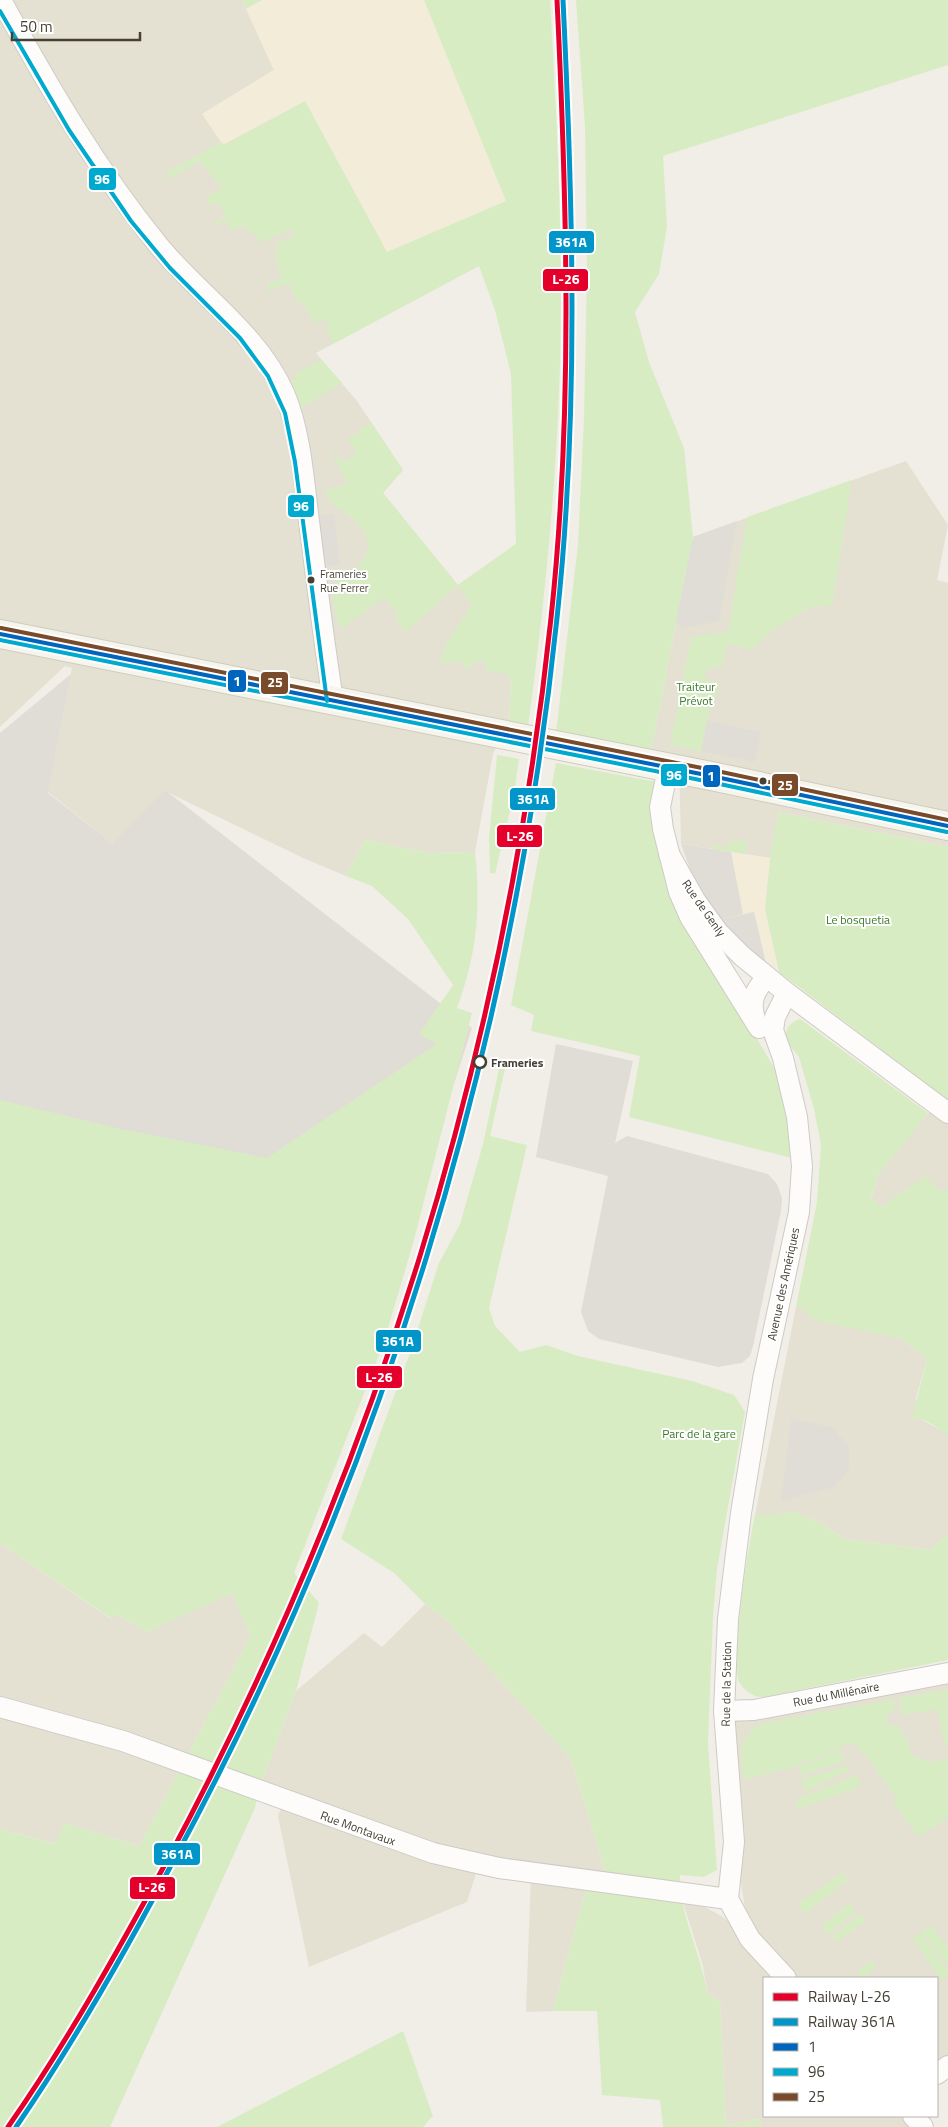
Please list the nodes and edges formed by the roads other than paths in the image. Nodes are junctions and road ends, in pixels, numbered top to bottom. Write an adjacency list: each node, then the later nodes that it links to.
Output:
1 (1, 0): 3 (street)
2 (0, 634): 3 (main road)
3 (333, 700): 4 (main road)
4 (668, 768): 5 (main road); 6 (street)
5 (948, 826)
6 (669, 854): 7 (street, Rue de Genly); 9 (street, Rue de Genly)
7 (767, 977): 8 (street, Rue de Genly); 9 (street)
8 (787, 993): 10 (street); 11 (street, Rue de Genly)
9 (759, 1028): 10 (street)
10 (788, 1080): 12 (street, Avenue des Amériques)
11 (948, 1113)
12 (760, 1402): 15 (street, Rue de la Station)
13 (948, 1673): 15 (street, Rue du Millénaire)
14 (0, 1707): 16 (street, Rue Montavaux)
15 (724, 1711): 16 (street, Rue de la Station)
16 (728, 1899): 17 (street)
17 (785, 1977)
18 (914, 2117): 19 (street)
19 (923, 2127)

